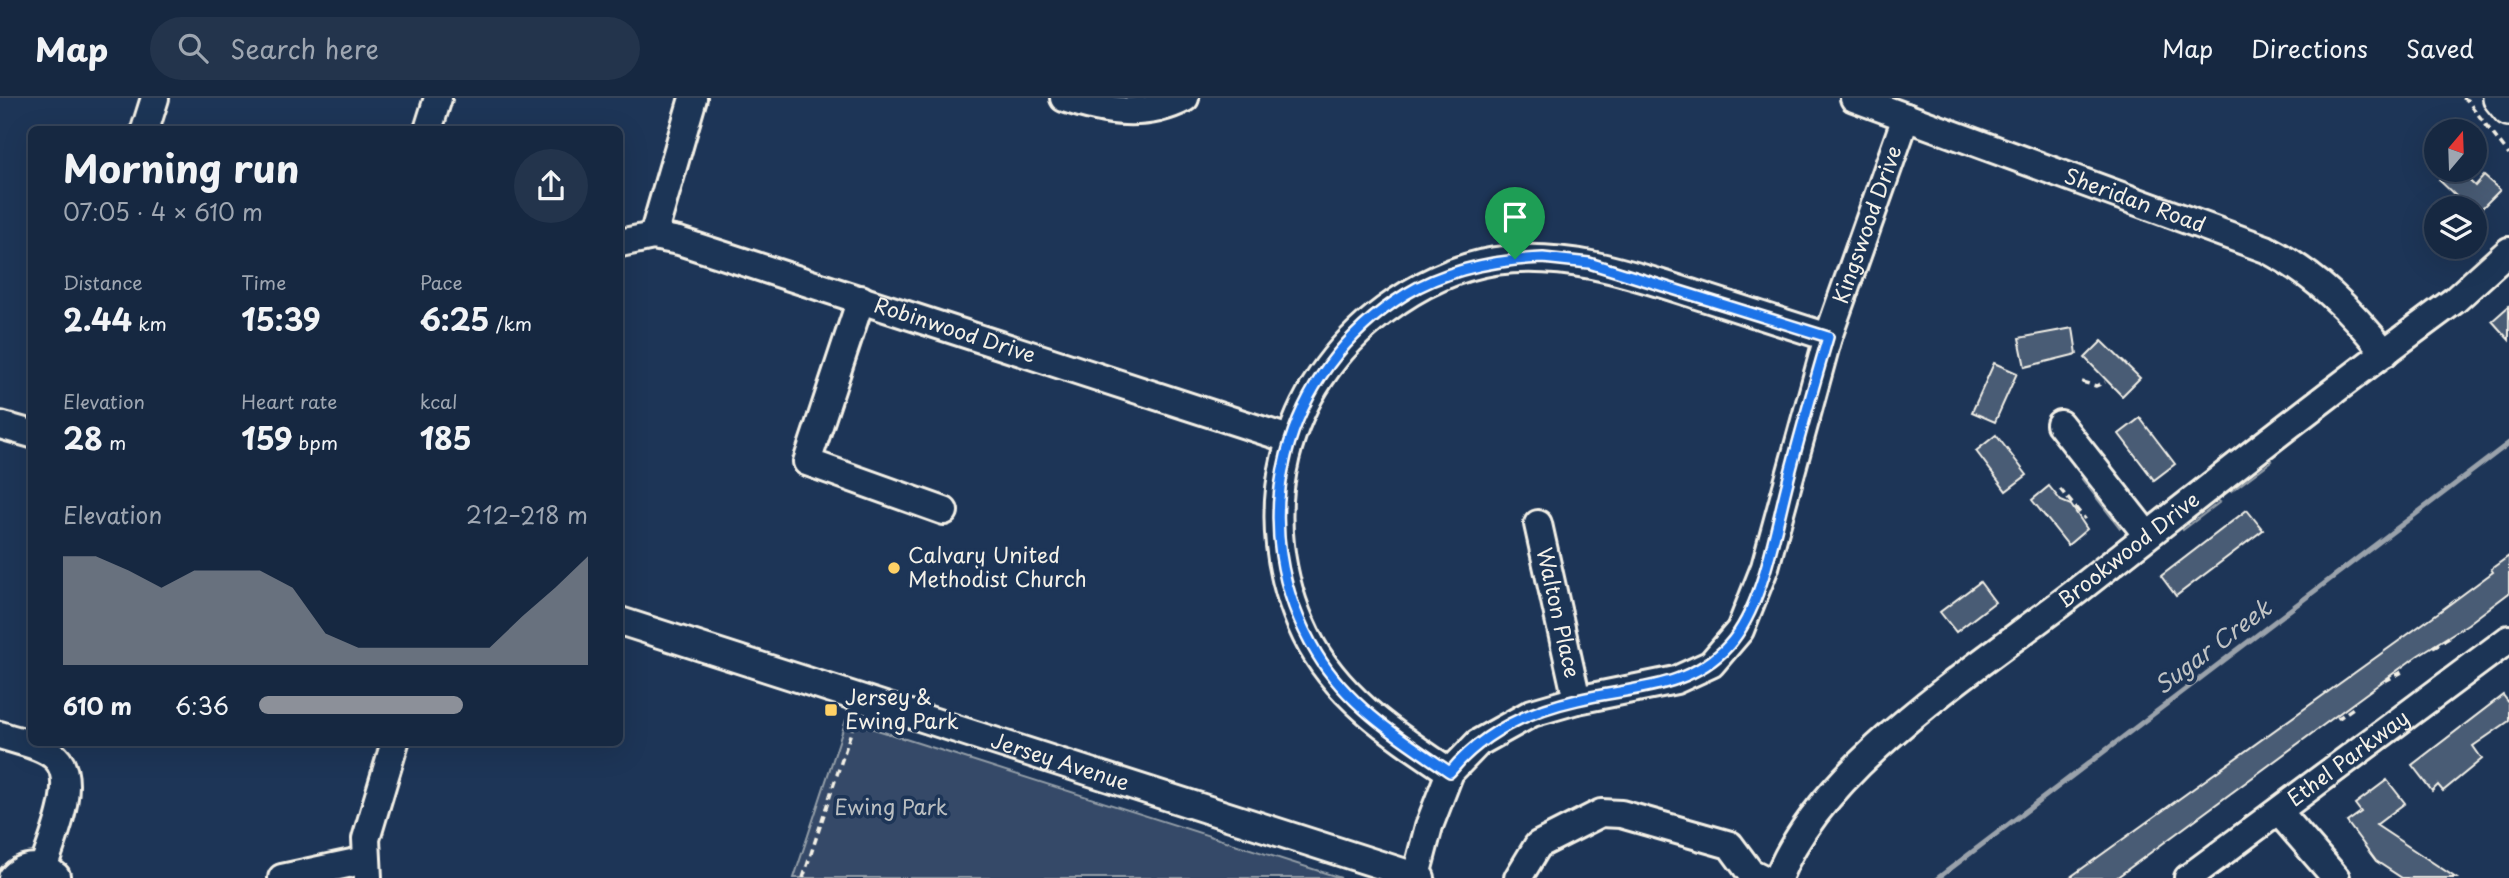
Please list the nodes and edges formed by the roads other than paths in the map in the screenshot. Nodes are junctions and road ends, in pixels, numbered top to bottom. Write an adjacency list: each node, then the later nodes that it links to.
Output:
1 (155, 98): 10 (street)
2 (438, 98): 11 (street)
3 (694, 98): 12 (street)
4 (1064, 98): 5 (street)
5 (1185, 98)
6 (1854, 98): 9 (street, Sheridan Road)
7 (2500, 98): 8 (main road)
8 (2509, 109)
9 (1906, 117): 16 (street, Kingswood Drive); 17 (street, Sheridan Road)
10 (146, 126)
11 (429, 126)
12 (653, 236): 13 (street, Robinwood Drive); 15 (street, Robinwood Drive)
13 (623, 242)
14 (2509, 251): 17 (street, Brookwood Drive)
15 (861, 299): 21 (street, Robinwood Drive); 22 (street)
16 (1828, 337): 21 (street); 27 (street, Kingswood Drive)
17 (2385, 353): 24 (street, Brookwood Drive)
18 (0, 425): 20 (street)
19 (2060, 425): 24 (street)
20 (28, 433)
21 (1289, 439): 32 (street)
22 (944, 511)
23 (1538, 524): 27 (street, Walton Place)
24 (2147, 535): 41 (street, Brookwood Drive)
25 (623, 622): 36 (street, Jersey Avenue)
26 (2509, 639): 33 (street, Ethel Parkway)
27 (1577, 699): 32 (street, Kingswood Drive)
28 (0, 735): 29 (street)
29 (28, 745)
30 (31, 746): 35 (street)
31 (394, 746): 34 (street)
32 (1450, 772): 36 (street, Kingswood Drive)
33 (2278, 811): 42 (street, Ethel Parkway); 43 (street)
34 (367, 869): 38 (street)
35 (50, 873): 37 (street)
36 (1419, 877)
37 (12, 878)
38 (282, 878)
39 (1518, 878): 40 (street)
40 (1762, 878)
41 (1778, 878)
42 (2188, 878)
43 (2336, 878)

